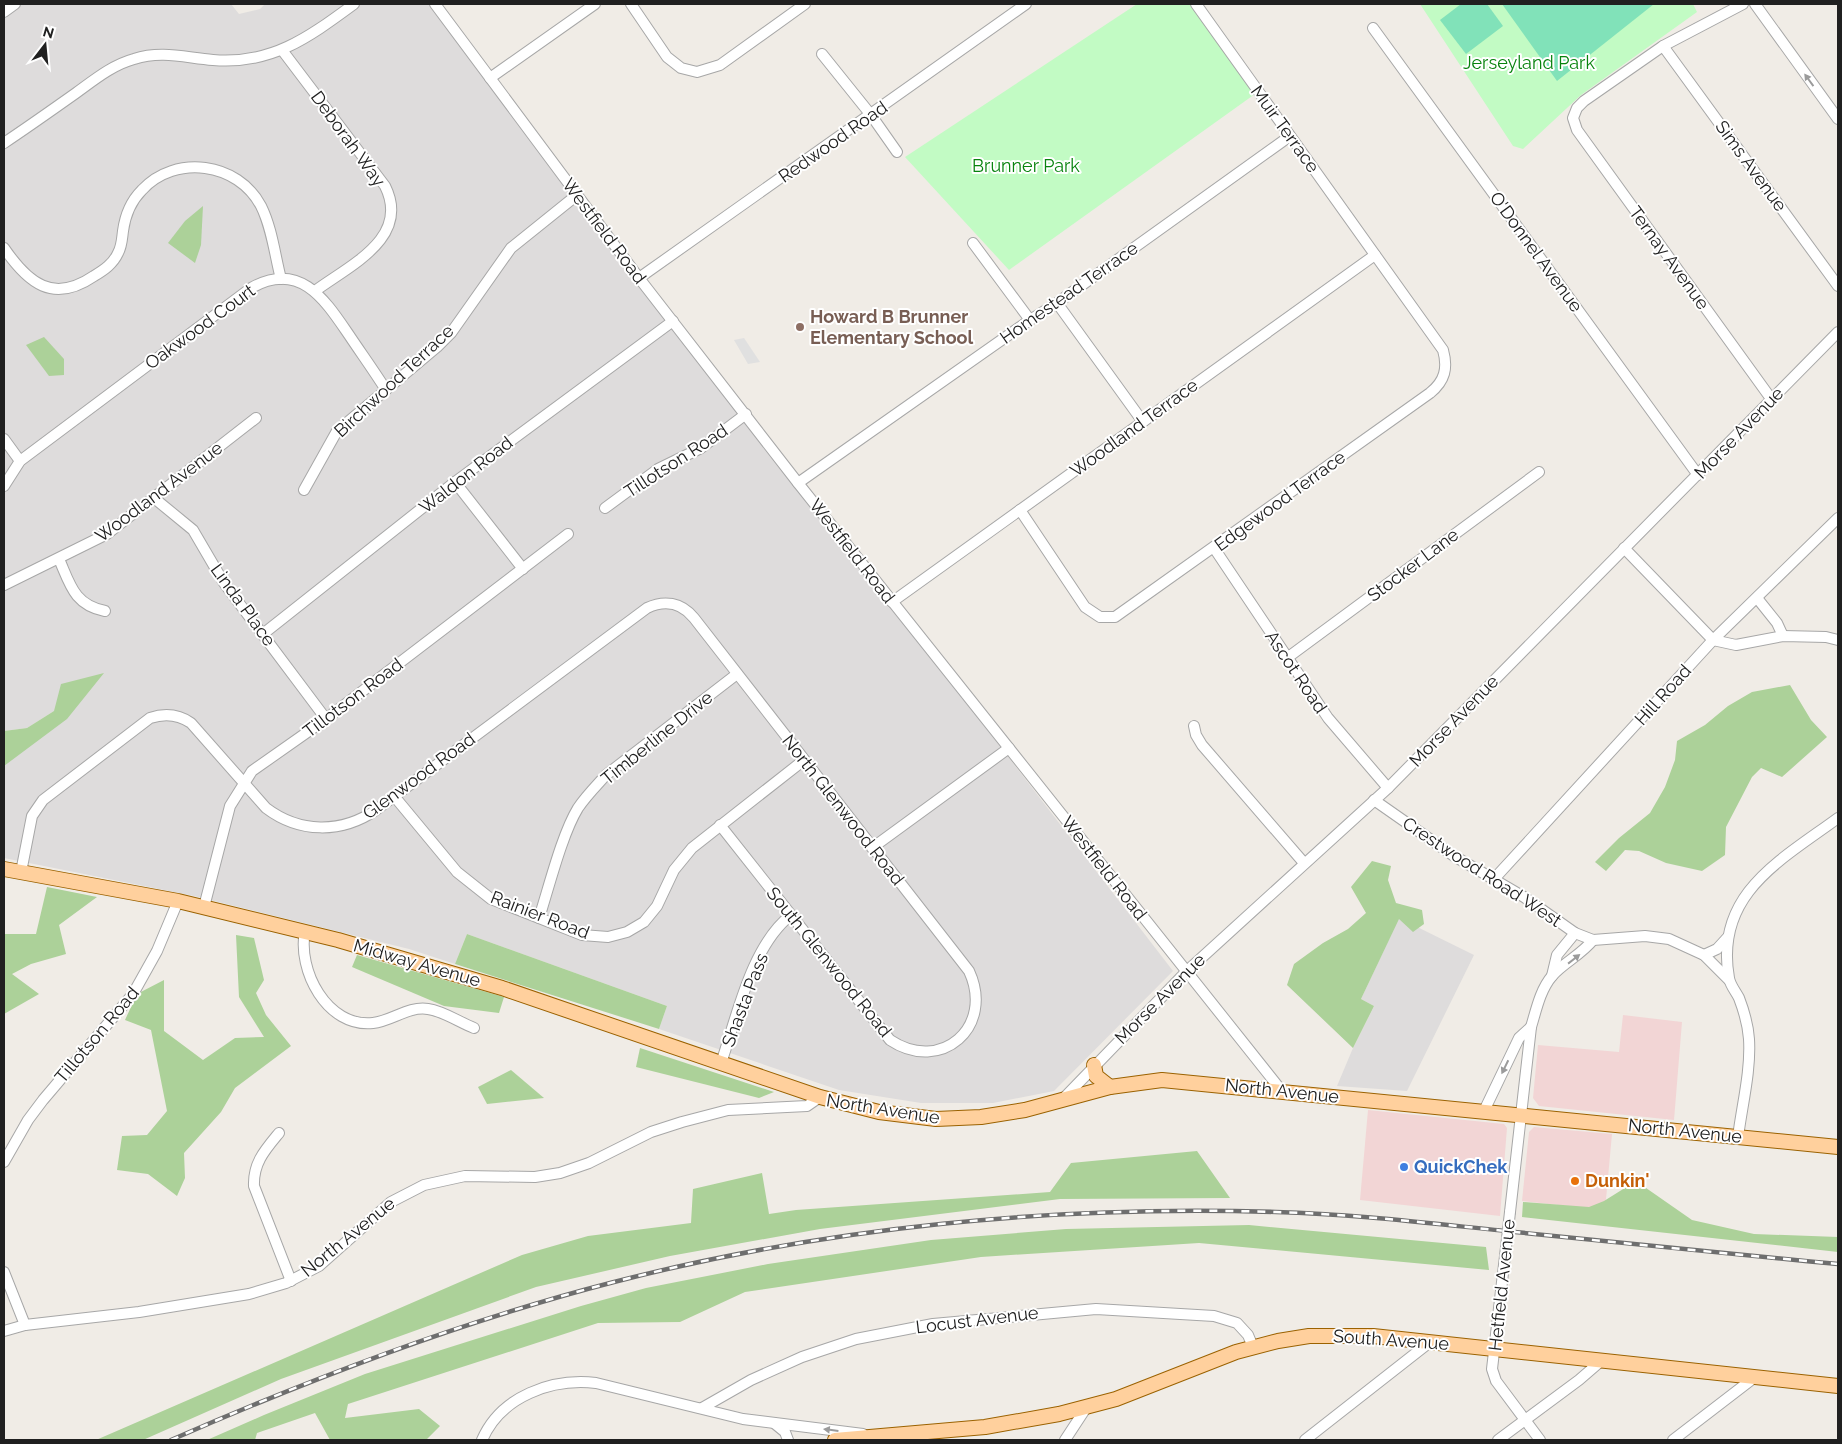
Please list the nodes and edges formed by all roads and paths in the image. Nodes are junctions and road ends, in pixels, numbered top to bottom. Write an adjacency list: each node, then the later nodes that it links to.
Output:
1 (15, 4): 11 (street)
2 (354, 4): 14 (street)
3 (435, 4): 16 (street, Westfield Road)
4 (595, 4): 16 (street)
5 (630, 4): 6 (street)
6 (805, 4)
7 (1026, 4): 17 (street, Redwood Road)
8 (1196, 4): 19 (street, Muir Terrace)
9 (1743, 4): 13 (street)
10 (1755, 4): 18 (street, one-way to 10)
11 (4, 12)
12 (1373, 28): 42 (street, O'Donnel Avenue)
13 (1663, 46): 28 (street, Sims Avenue); 35 (street, Ternay Avenue)
14 (282, 50): 20 (street); 29 (street, Deborah Way)
15 (822, 54): 17 (street)
16 (490, 78): 22 (street, Westfield Road)
17 (871, 115): 21 (street); 26 (street, Redwood Road)
18 (1838, 119)
19 (1290, 136): 25 (street, Muir Terrace); 30 (street, Homestead Terrace)
20 (4, 143)
21 (897, 152)
22 (577, 195): 26 (street, Westfield Road); 34 (street, Birchwood Terrace)
23 (973, 243): 31 (street)
24 (4, 248): 27 (street)
25 (1375, 255): 38 (street, Woodland Terrace); 52 (street, Edgewood Terrace)
26 (639, 278): 32 (street, Westfield Road)
27 (281, 279): 29 (street, Oakwood Court); 40 (street, Oakwood Court)
28 (1838, 286)
29 (315, 291): 34 (street, Oakwood Court)
30 (1057, 303): 31 (street, Homestead Terrace); 38 (street)
31 (1030, 320): 44 (street, Homestead Terrace)
32 (673, 321): 36 (street, Westfield Road); 43 (street, Waldon Road)
33 (1838, 332): 35 (street, Morse Avenue)
34 (386, 390): 46 (street, Birchwood Terrace)
35 (1772, 400): 42 (street, Morse Avenue)
36 (746, 414): 44 (street, Westfield Road); 48 (street, Tillotson Road)
37 (256, 418): 47 (street, Woodland Avenue)
38 (1143, 422): 49 (street, Woodland Terrace)
39 (4, 439): 40 (street)
40 (20, 462): 45 (street, Oakwood Court)
41 (1539, 472): 65 (street, Stocker Lane)
42 (1698, 475): 53 (street, Morse Avenue)
43 (455, 482): 55 (street); 61 (street, Waldon Road)
44 (798, 482): 58 (street, Westfield Road)
45 (4, 486)
46 (304, 490)
47 (154, 498): 54 (street, Woodland Avenue); 61 (street, Linda Place)
48 (605, 508)
49 (1020, 510): 52 (street, Edgewood Terrace); 58 (street, Woodland Terrace)
50 (1838, 518): 57 (street, Hill Road)
51 (568, 534): 55 (street, Tillotson Road)
52 (1214, 548): 65 (street, Ascot Road)
53 (1624, 548): 63 (street); 72 (street, Morse Avenue)
54 (59, 559): 56 (street, Woodland Avenue); 60 (street)
55 (523, 569): 67 (street, Tillotson Road)
56 (5, 580)
57 (1757, 598): 62 (street); 63 (street, Hill Road)
58 (892, 602): 69 (street, Westfield Road)
59 (664, 603): 66 (street, North Glenwood Road); 73 (street, Glenwood Road)
60 (105, 611)
61 (262, 634): 67 (street, Linda Place)
62 (1783, 636): 63 (street); 64 (street)
63 (1714, 640): 81 (street, Hill Road)
64 (1838, 640)
65 (1287, 658): 72 (street, Ascot Road)
66 (737, 674): 70 (street, North Glenwood Road); 85 (street, Timberline Drive)
67 (326, 719): 71 (street, Tillotson Road)
68 (1194, 726): 78 (street)
69 (1009, 748): 77 (street); 91 (street, Westfield Road)
70 (804, 760): 76 (street, Rainier Road); 77 (street, North Glenwood Road)
71 (243, 782): 73 (street, Glenwood Road); 80 (street, Glenwood Road); 83 (street, Tillotson Road)
72 (1388, 788): 74 (street, Morse Avenue)
73 (394, 796): 85 (street, Rainier Road)
74 (1374, 800): 78 (street, Morse Avenue); 81 (street, Crestwood Road West)
75 (1838, 818): 88 (street)
76 (720, 825): 84 (street, South Glenwood Road); 85 (street, Rainier Road)
77 (872, 848): 96 (street, North Glenwood Road)
78 (1304, 863): 91 (street, Morse Avenue)
79 (4, 869): 80 (main road, Midway Avenue)
80 (21, 872): 82 (main road, Midway Avenue)
81 (1494, 879): 87 (street, Crestwood Road West)
82 (178, 901): 83 (main road, Midway Avenue); 108 (street, Tillotson Road)
83 (204, 907): 86 (main road, Midway Avenue)
84 (791, 915): 96 (street, South Glenwood Road); 97 (street, Shasta Pass)
85 (539, 918)
86 (305, 931): 95 (street); 97 (main road, Midway Avenue)
87 (1575, 933): 89 (street, Crestwood Road West); 92 (street)
88 (1728, 937): 90 (street); 93 (street)
89 (1593, 940): 90 (street); 92 (street, one-way to 89)
90 (1704, 955): 93 (street)
91 (1187, 971): 98 (street, Morse Avenue); 100 (street, Westfield Road)
92 (1552, 976): 94 (street)
93 (1729, 980): 106 (street)
94 (1531, 1027): 103 (street, one-way to 103); 104 (street, Hetfield Avenue)
95 (474, 1028)
96 (960, 1037)
97 (721, 1063): 101 (main road, Midway Avenue)
98 (1094, 1065): 99 (main road); 102 (street, Morse Avenue)
99 (1110, 1087): 100 (main road, North Avenue); 102 (main road, North Avenue)
100 (1281, 1090): 103 (main road, North Avenue)
101 (820, 1097): 102 (main road, North Avenue); 110 (street, North Avenue)
102 (1061, 1100)
103 (1484, 1111): 104 (main road, North Avenue)
104 (1522, 1115): 106 (main road, North Avenue); 115 (street, Hetfield Avenue, bridge)
105 (279, 1133): 110 (street)
106 (1738, 1137): 107 (main road, North Avenue)
107 (1838, 1147)
108 (4, 1162)
109 (4, 1272): 111 (street)
110 (291, 1281): 111 (street, North Avenue)
111 (25, 1325): 112 (street, North Avenue)
112 (4, 1331)
113 (1430, 1342): 114 (main road, South Avenue); 115 (main road, South Avenue); 128 (street)
114 (1253, 1347): 119 (street, Locust Avenue); 120 (main road, South Avenue)
115 (1496, 1349): 116 (main road, South Avenue); 121 (street, Hetfield Avenue)
116 (1601, 1361): 117 (main road, South Avenue); 121 (street)
117 (1755, 1377): 118 (main road, South Avenue); 131 (street)
118 (1838, 1386)
119 (702, 1408): 122 (street); 124 (street)
120 (1086, 1408): 123 (main road, South Avenue); 127 (street)
121 (1525, 1420): 129 (street); 130 (street, Hetfield Avenue)
122 (774, 1423): 123 (street, one-way to 122); 125 (street)
123 (877, 1438): 126 (main road, South Avenue)
124 (482, 1440)
125 (788, 1440)
126 (836, 1440)
127 (1065, 1440)
128 (1306, 1440)
129 (1498, 1440)
130 (1540, 1440)
131 (1673, 1440)

